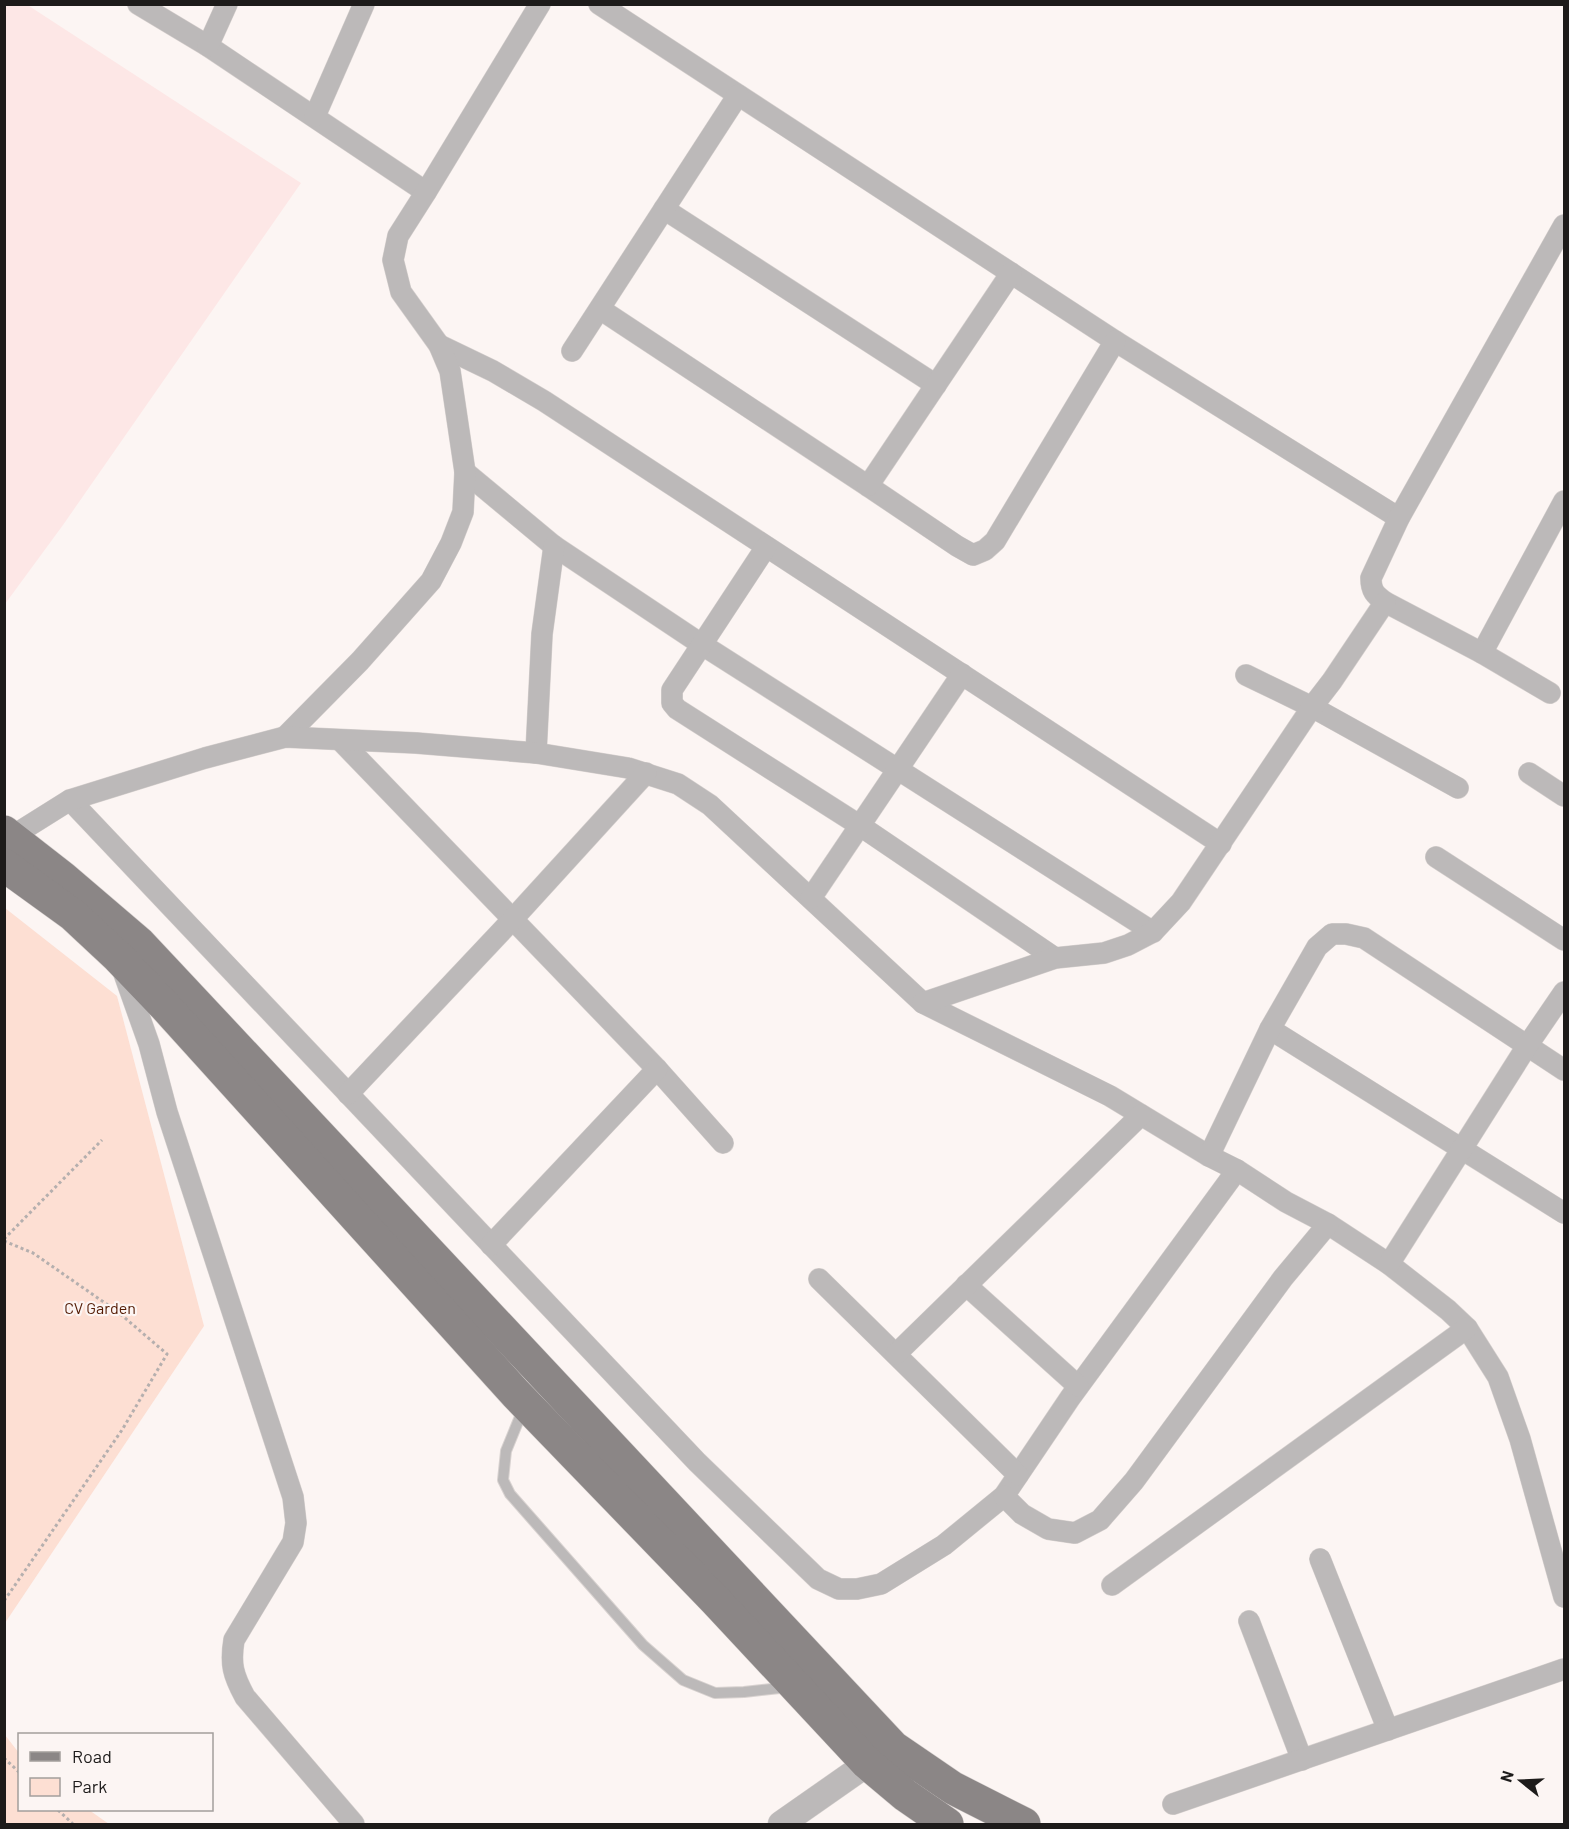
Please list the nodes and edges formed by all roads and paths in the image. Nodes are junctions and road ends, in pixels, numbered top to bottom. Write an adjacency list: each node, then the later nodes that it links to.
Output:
1 (138, 4): 6 (street)
2 (227, 4): 6 (street)
3 (364, 4): 8 (street)
4 (540, 4): 9 (street)
5 (599, 4): 7 (street)
6 (208, 46): 8 (street)
7 (738, 95): 10 (street); 12 (street)
8 (315, 116): 9 (street)
9 (426, 192): 15 (street)
10 (664, 209): 13 (street); 17 (street)
11 (1563, 232): 21 (street)
12 (1011, 273): 14 (street); 17 (street)
13 (600, 309): 16 (street); 19 (street)
14 (1115, 341): 19 (street); 21 (street)
15 (440, 345): 18 (street); 23 (street)
16 (572, 351)
17 (936, 385): 19 (street)
18 (465, 472): 22 (street); 31 (street)
19 (868, 486)
20 (1564, 501): 26 (street)
21 (1399, 518): 24 (street)
22 (554, 546): 25 (street); 33 (street)
23 (766, 547): 25 (street); 27 (street)
24 (1385, 603): 26 (street); 30 (street)
25 (701, 644): 34 (street); 40 (street)
26 (1482, 653): 29 (street)
27 (962, 674): 34 (street); 41 (street)
28 (1246, 675): 30 (street)
29 (1550, 693)
30 (1312, 707): 37 (street); 41 (street)
31 (285, 737): 32 (street); 39 (street)
32 (340, 740): 33 (street); 45 (street)
33 (536, 753): 35 (street)
34 (898, 768): 40 (street); 46 (street)
35 (646, 773): 44 (street); 45 (street)
36 (1529, 773): 38 (street)
37 (1458, 788)
38 (1564, 796)
39 (70, 800): 42 (street); 56 (street)
40 (859, 825): 44 (street); 49 (street)
41 (1221, 844): 46 (street)
42 (6, 845): 48 (main road); 84 (main road)
43 (1436, 857): 47 (street)
44 (810, 898): 51 (street)
45 (512, 920): 54 (street); 56 (street)
46 (1153, 932): 49 (street)
47 (1564, 940)
48 (118, 957): 73 (main road); 91 (street)
49 (1055, 958): 51 (street)
50 (1564, 992): 53 (street)
51 (923, 1003): 57 (street)
52 (1270, 1029): 53 (street); 60 (street); 61 (street)
53 (1527, 1046): 55 (street); 60 (street)
54 (657, 1069): 59 (street); 66 (street)
55 (1564, 1070)
56 (348, 1094): 66 (street)
57 (1142, 1115): 61 (street); 69 (street)
58 (102, 1140): 65 (path)
59 (723, 1143)
60 (1463, 1149): 63 (street); 67 (street)
61 (1209, 1156): 62 (street)
62 (1237, 1170): 64 (street); 72 (street)
63 (1564, 1213)
64 (1328, 1224): 67 (street); 75 (street)
65 (4, 1240): 79 (path)
66 (491, 1245): 75 (street)
67 (1389, 1264): 70 (street)
68 (819, 1279): 71 (street)
69 (966, 1285): 71 (street); 72 (street)
70 (1467, 1328): 77 (street); 78 (street)
71 (896, 1353): 74 (street)
72 (1078, 1386): 74 (street)
73 (526, 1403): 82 (main road); 82 (lane)
74 (1018, 1475): 75 (street)
75 (1004, 1496)
76 (1320, 1559): 83 (street)
77 (1112, 1585)
78 (1564, 1597)
79 (4, 1601)
80 (1249, 1621): 86 (street)
81 (1564, 1669): 83 (street)
82 (795, 1686): 84 (main road)
83 (1388, 1730): 86 (street)
84 (880, 1755): 92 (street); 93 (main road); 94 (main road)
85 (4, 1758): 87 (path)
86 (1302, 1760): 88 (street)
87 (18, 1771)
88 (1173, 1804)
89 (60, 1811): 90 (path)
90 (73, 1824)
91 (354, 1824)
92 (781, 1824)
93 (947, 1824)
94 (1024, 1824)

